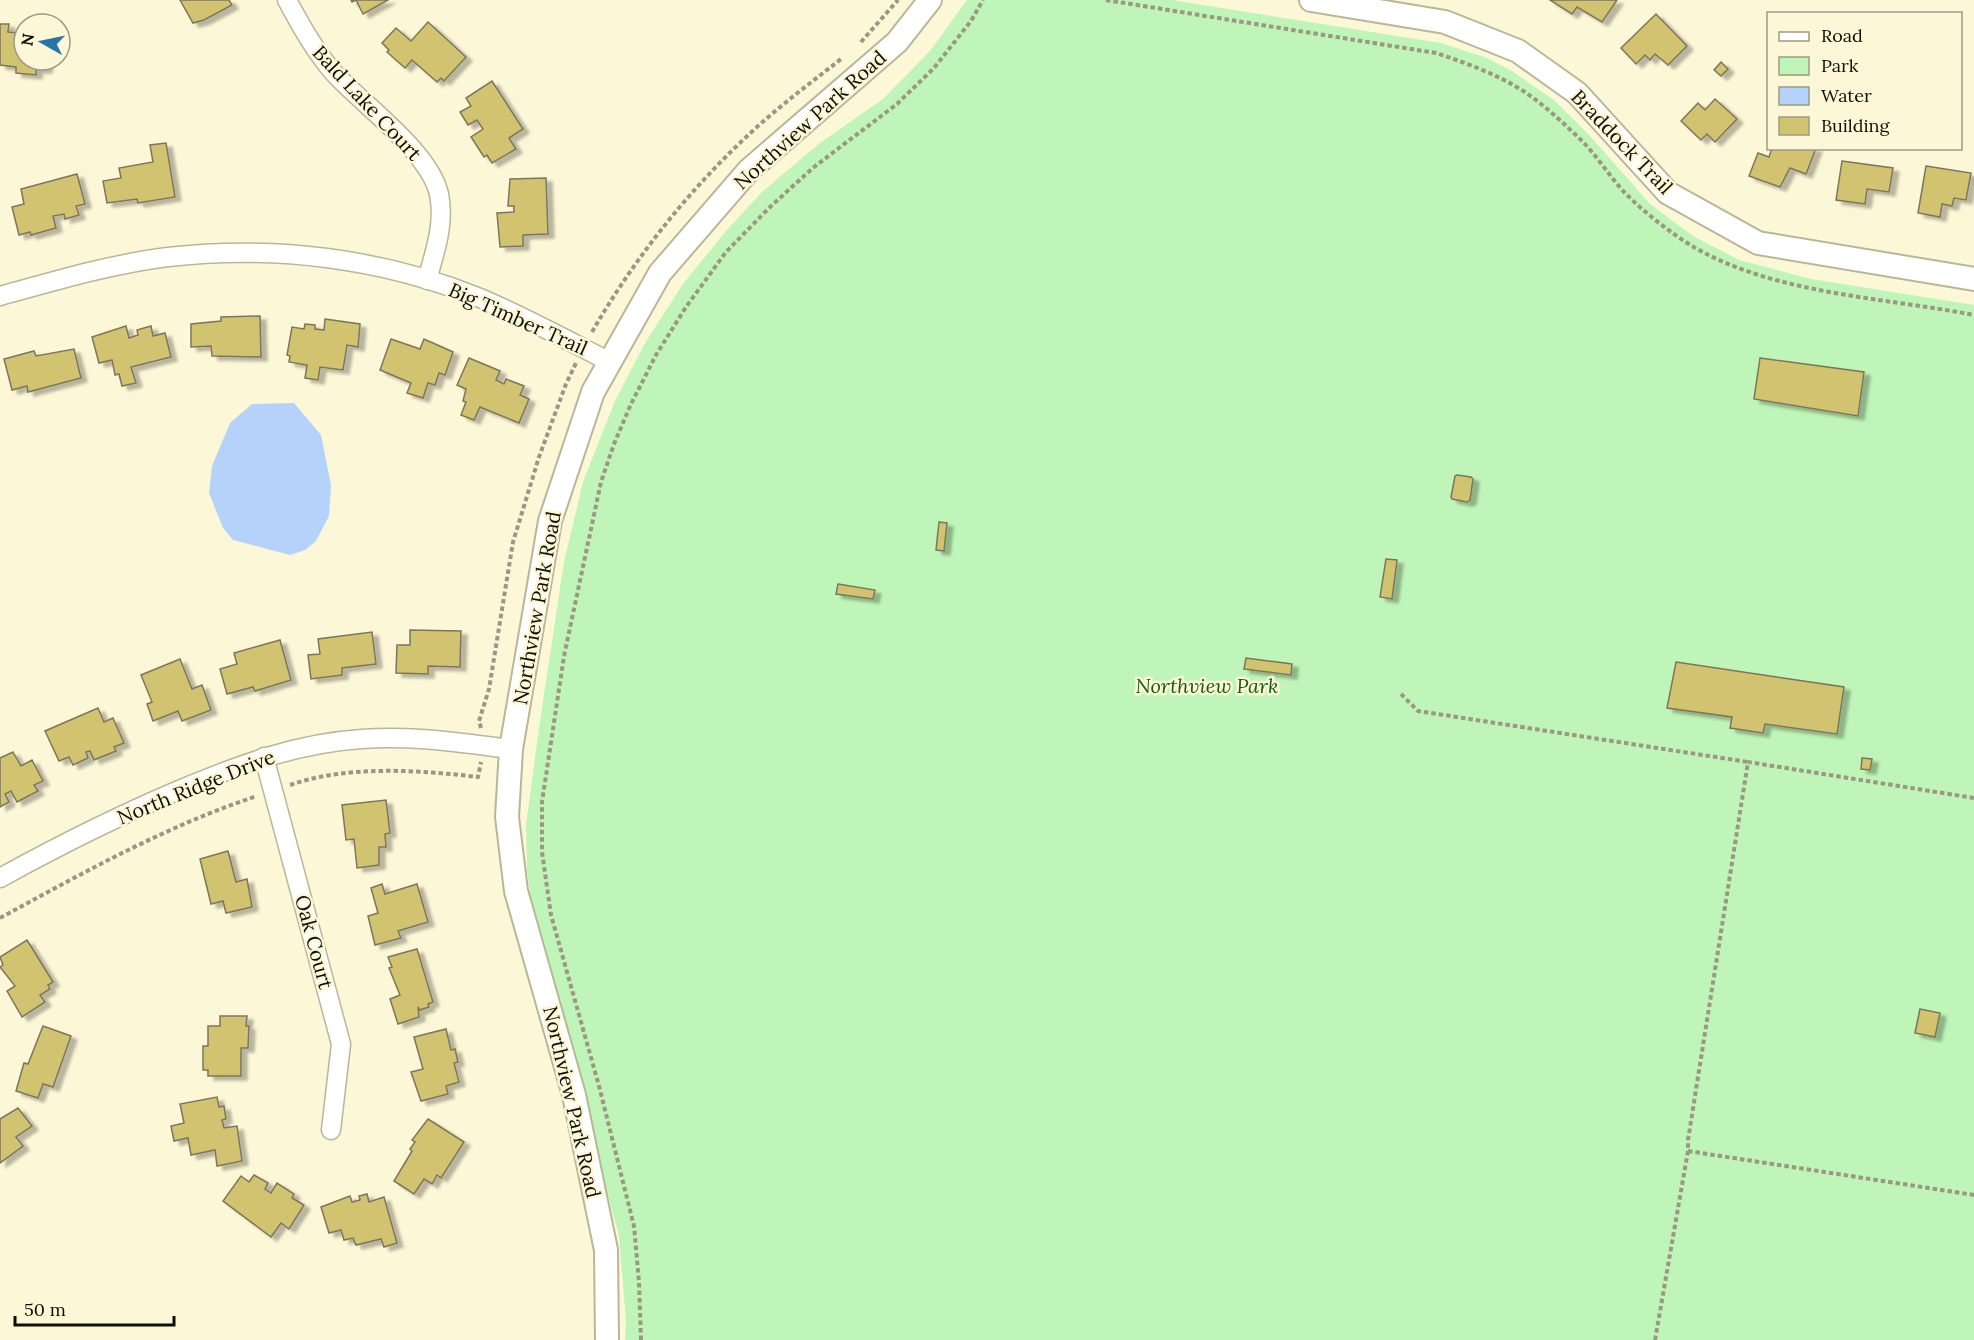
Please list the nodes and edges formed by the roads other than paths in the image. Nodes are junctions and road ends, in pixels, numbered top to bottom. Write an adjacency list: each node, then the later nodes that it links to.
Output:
1 (287, 0): 6 (street, Bald Lake Court)
2 (930, 0): 8 (street, Northview Park Road)
3 (1311, 0): 4 (street, Braddock Trail)
4 (1334, 2): 5 (street, Braddock Trail)
5 (1974, 279)
6 (427, 280): 7 (street, Big Timber Trail); 8 (street, Big Timber Trail)
7 (0, 296)
8 (610, 362): 9 (street, Northview Park Road)
9 (511, 749): 10 (street, North Ridge Drive); 13 (street, Northview Park Road)
10 (264, 757): 11 (street, North Ridge Drive); 12 (street, Oak Court)
11 (0, 878)
12 (330, 1130)
13 (607, 1340)

